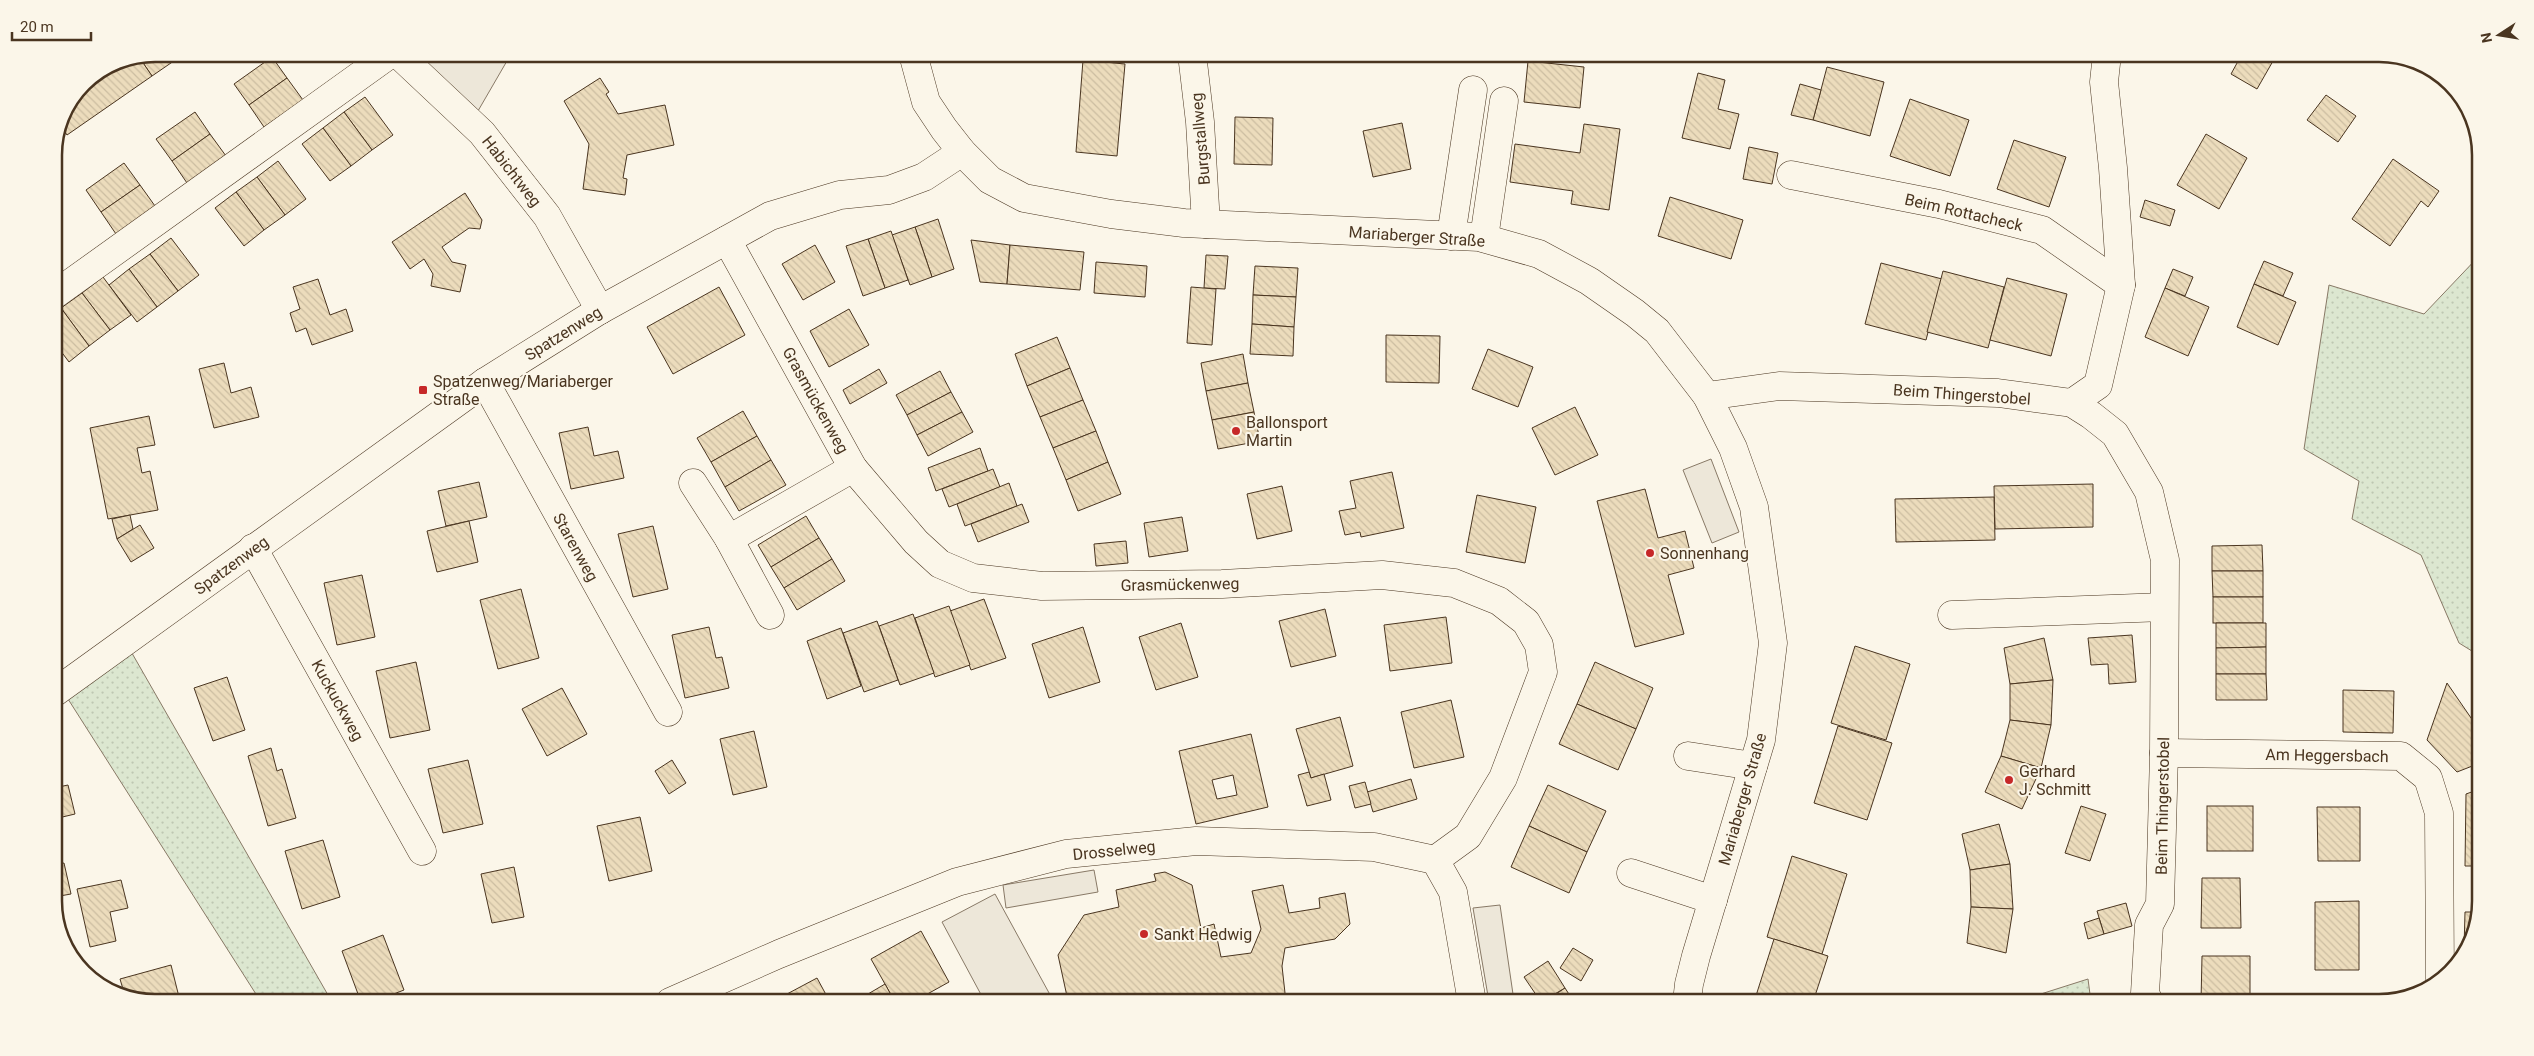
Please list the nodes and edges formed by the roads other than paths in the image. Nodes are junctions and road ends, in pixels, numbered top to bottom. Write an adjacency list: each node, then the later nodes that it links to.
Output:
1 (379, 62): 15 (street)
2 (406, 62): 16 (street, Habichtweg)
3 (915, 62): 8 (street, Mariaberger Straße)
4 (1193, 62): 10 (street, Burgstallweg)
5 (2106, 62): 14 (street)
6 (1473, 90): 11 (street)
7 (1504, 101): 12 (street)
8 (962, 152): 10 (street, Mariaberger Straße); 13 (street, Spatzenweg)
9 (1791, 175): 14 (street, Beim Rottacheck)
10 (1206, 224): 11 (street, Mariaberger Straße)
11 (1452, 236): 12 (street, Mariaberger Straße)
12 (1484, 238): 18 (street, Mariaberger Straße)
13 (727, 240): 16 (street, Spatzenweg); 20 (street, Grasmückenweg)
14 (2121, 285): 19 (street)
15 (63, 290)
16 (600, 310): 17 (street, Spatzenweg)
17 (485, 382): 23 (street, Spatzenweg); 28 (street, Starenweg)
18 (1706, 396): 19 (street, Beim Thingerstobel); 31 (street, Mariaberger Straße)
19 (2072, 403): 24 (street, Beim Thingerstobel)
20 (853, 468): 22 (street); 33 (street, Grasmückenweg)
21 (693, 483): 22 (street)
22 (729, 539): 25 (street)
23 (254, 548): 27 (street, Spatzenweg); 32 (street, Kuckuckweg)
24 (2164, 607): 26 (street); 29 (street, Beim Thingerstobel)
25 (770, 615)
26 (1952, 615)
27 (63, 687)
28 (668, 712)
29 (2164, 753): 36 (street, Am Heggersbach); 40 (street, Beim Thingerstobel)
30 (1688, 756): 31 (street)
31 (1753, 766): 35 (street, Mariaberger Straße)
32 (422, 851)
33 (1434, 860): 37 (street, Drosselweg); 38 (street)
34 (1631, 874): 35 (street)
35 (1713, 900): 39 (street, Mariaberger Straße)
36 (2440, 970)
37 (712, 994)
38 (1471, 994)
39 (1688, 994)
40 (2145, 994)

